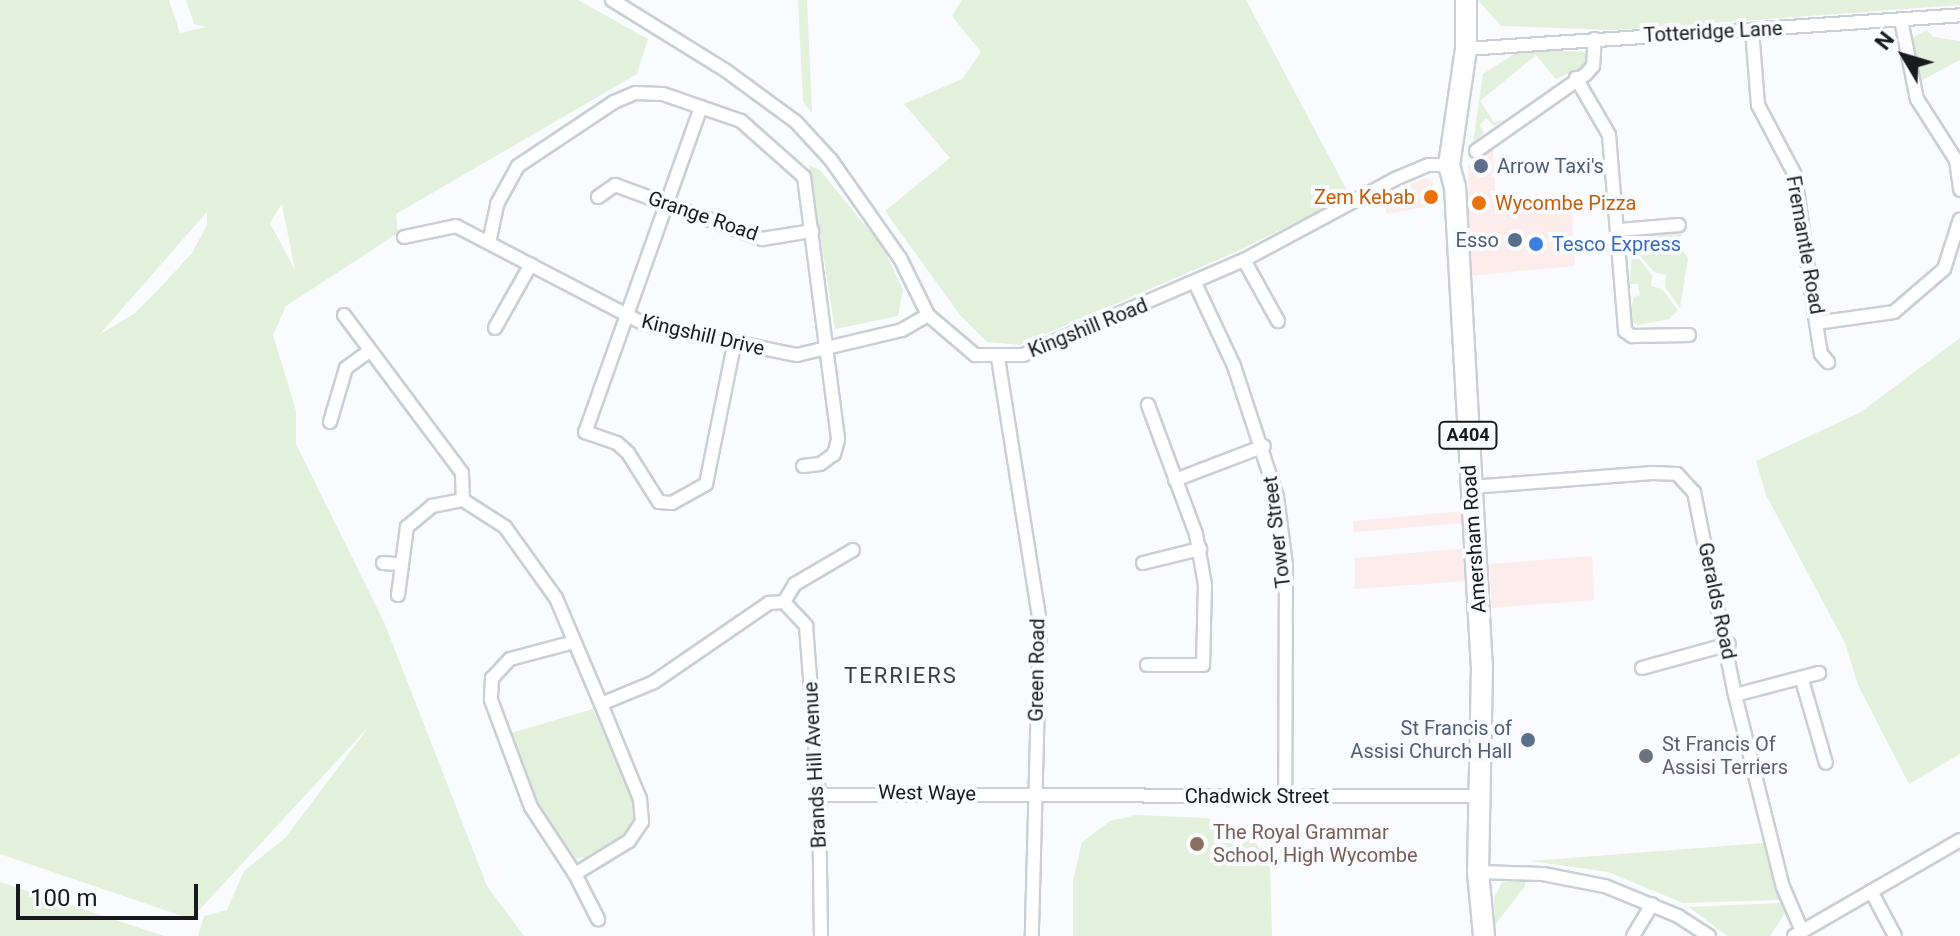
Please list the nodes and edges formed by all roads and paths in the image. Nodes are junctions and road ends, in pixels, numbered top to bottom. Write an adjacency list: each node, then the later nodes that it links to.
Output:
1 (612, 0): 26 (street)
2 (1466, 0): 7 (main road, Amersham Road / A404)
3 (1960, 15): 4 (street, Totteridge Lane)
4 (1901, 20): 5 (street, Totteridge Lane); 12 (street)
5 (1752, 30): 6 (street, Totteridge Lane); 28 (street, Fremantle Road)
6 (1595, 39): 7 (street, Totteridge Lane); 8 (street)
7 (1466, 49): 11 (main road, Amersham Road / A404)
8 (1576, 78): 10 (street); 17 (street)
9 (701, 107): 14 (street); 18 (street); 20 (street)
10 (1476, 151)
11 (1449, 165): 21 (street, Kingshill Road); 41 (main road, Amersham Road / A404)
12 (1960, 190)
13 (598, 197): 14 (street, Grange Road)
14 (667, 205): 18 (street, Grange Road); 24 (street)
15 (1960, 219): 28 (street, Fremantle Road)
16 (1679, 225): 17 (street)
17 (1620, 230): 30 (street)
18 (812, 231): 32 (street)
19 (404, 237): 20 (street, Kingshill Drive)
20 (489, 243): 22 (street, Kingshill Drive)
21 (1244, 260): 23 (street, Kingshill Road); 27 (street)
22 (531, 264): 24 (street, Kingshill Drive); 29 (street)
23 (1195, 283): 34 (street, Kingshill Road); 38 (street, Tower Street)
24 (626, 314): 31 (street, Kingshill Drive); 31 (street)
25 (344, 315): 33 (street)
26 (928, 315): 32 (street, Kingshill Drive); 34 (street)
27 (1278, 321)
28 (1816, 323): 35 (street)
29 (495, 328)
30 (1689, 335)
31 (734, 345): 32 (street, Kingshill Drive)
32 (826, 349): 39 (street)
33 (368, 352): 37 (street); 42 (street)
34 (998, 358): 60 (street, Green Road)
35 (1828, 362)
36 (1148, 405): 40 (street)
37 (330, 422)
38 (1264, 446): 40 (street); 61 (street, Tower Street)
39 (803, 466)
40 (1175, 480): 43 (street)
41 (1471, 487): 51 (street, Geralds Road); 62 (main road, Amersham Road / A404)
42 (463, 500): 47 (street); 50 (street)
43 (1200, 549): 46 (street); 52 (street)
44 (853, 550): 49 (street)
45 (383, 563): 47 (street)
46 (1143, 563)
47 (399, 564): 48 (street)
48 (398, 595)
49 (784, 602): 57 (street); 59 (street, Brands Hill Avenue)
50 (574, 642): 57 (street); 65 (street)
51 (1729, 644): 53 (street); 56 (street, Geralds Road)
52 (1147, 665)
53 (1642, 668)
54 (1819, 673): 55 (street)
55 (1802, 680): 56 (street); 58 (street)
56 (1735, 695): 69 (street, Geralds Road)
57 (601, 704): 65 (street)
58 (1826, 763)
59 (819, 795): 60 (street, West Waye); 70 (street, Brands Hill Avenue)
60 (1035, 796): 61 (street, Chadwick Street); 71 (street, Green Road)
61 (1285, 796): 62 (street, Chadwick Street)
62 (1479, 796): 64 (main road, Amersham Road / A404)
63 (1960, 840): 66 (street)
64 (1478, 872): 67 (street); 72 (main road, Amersham Road / A404)
65 (575, 874): 68 (street)
66 (1871, 891): 69 (street); 75 (street)
67 (1652, 904): 73 (street); 74 (street)
68 (598, 919)
69 (1798, 934)
70 (821, 936)
71 (1032, 936)
72 (1484, 936)
73 (1633, 936)
74 (1709, 936)
75 (1895, 936)

